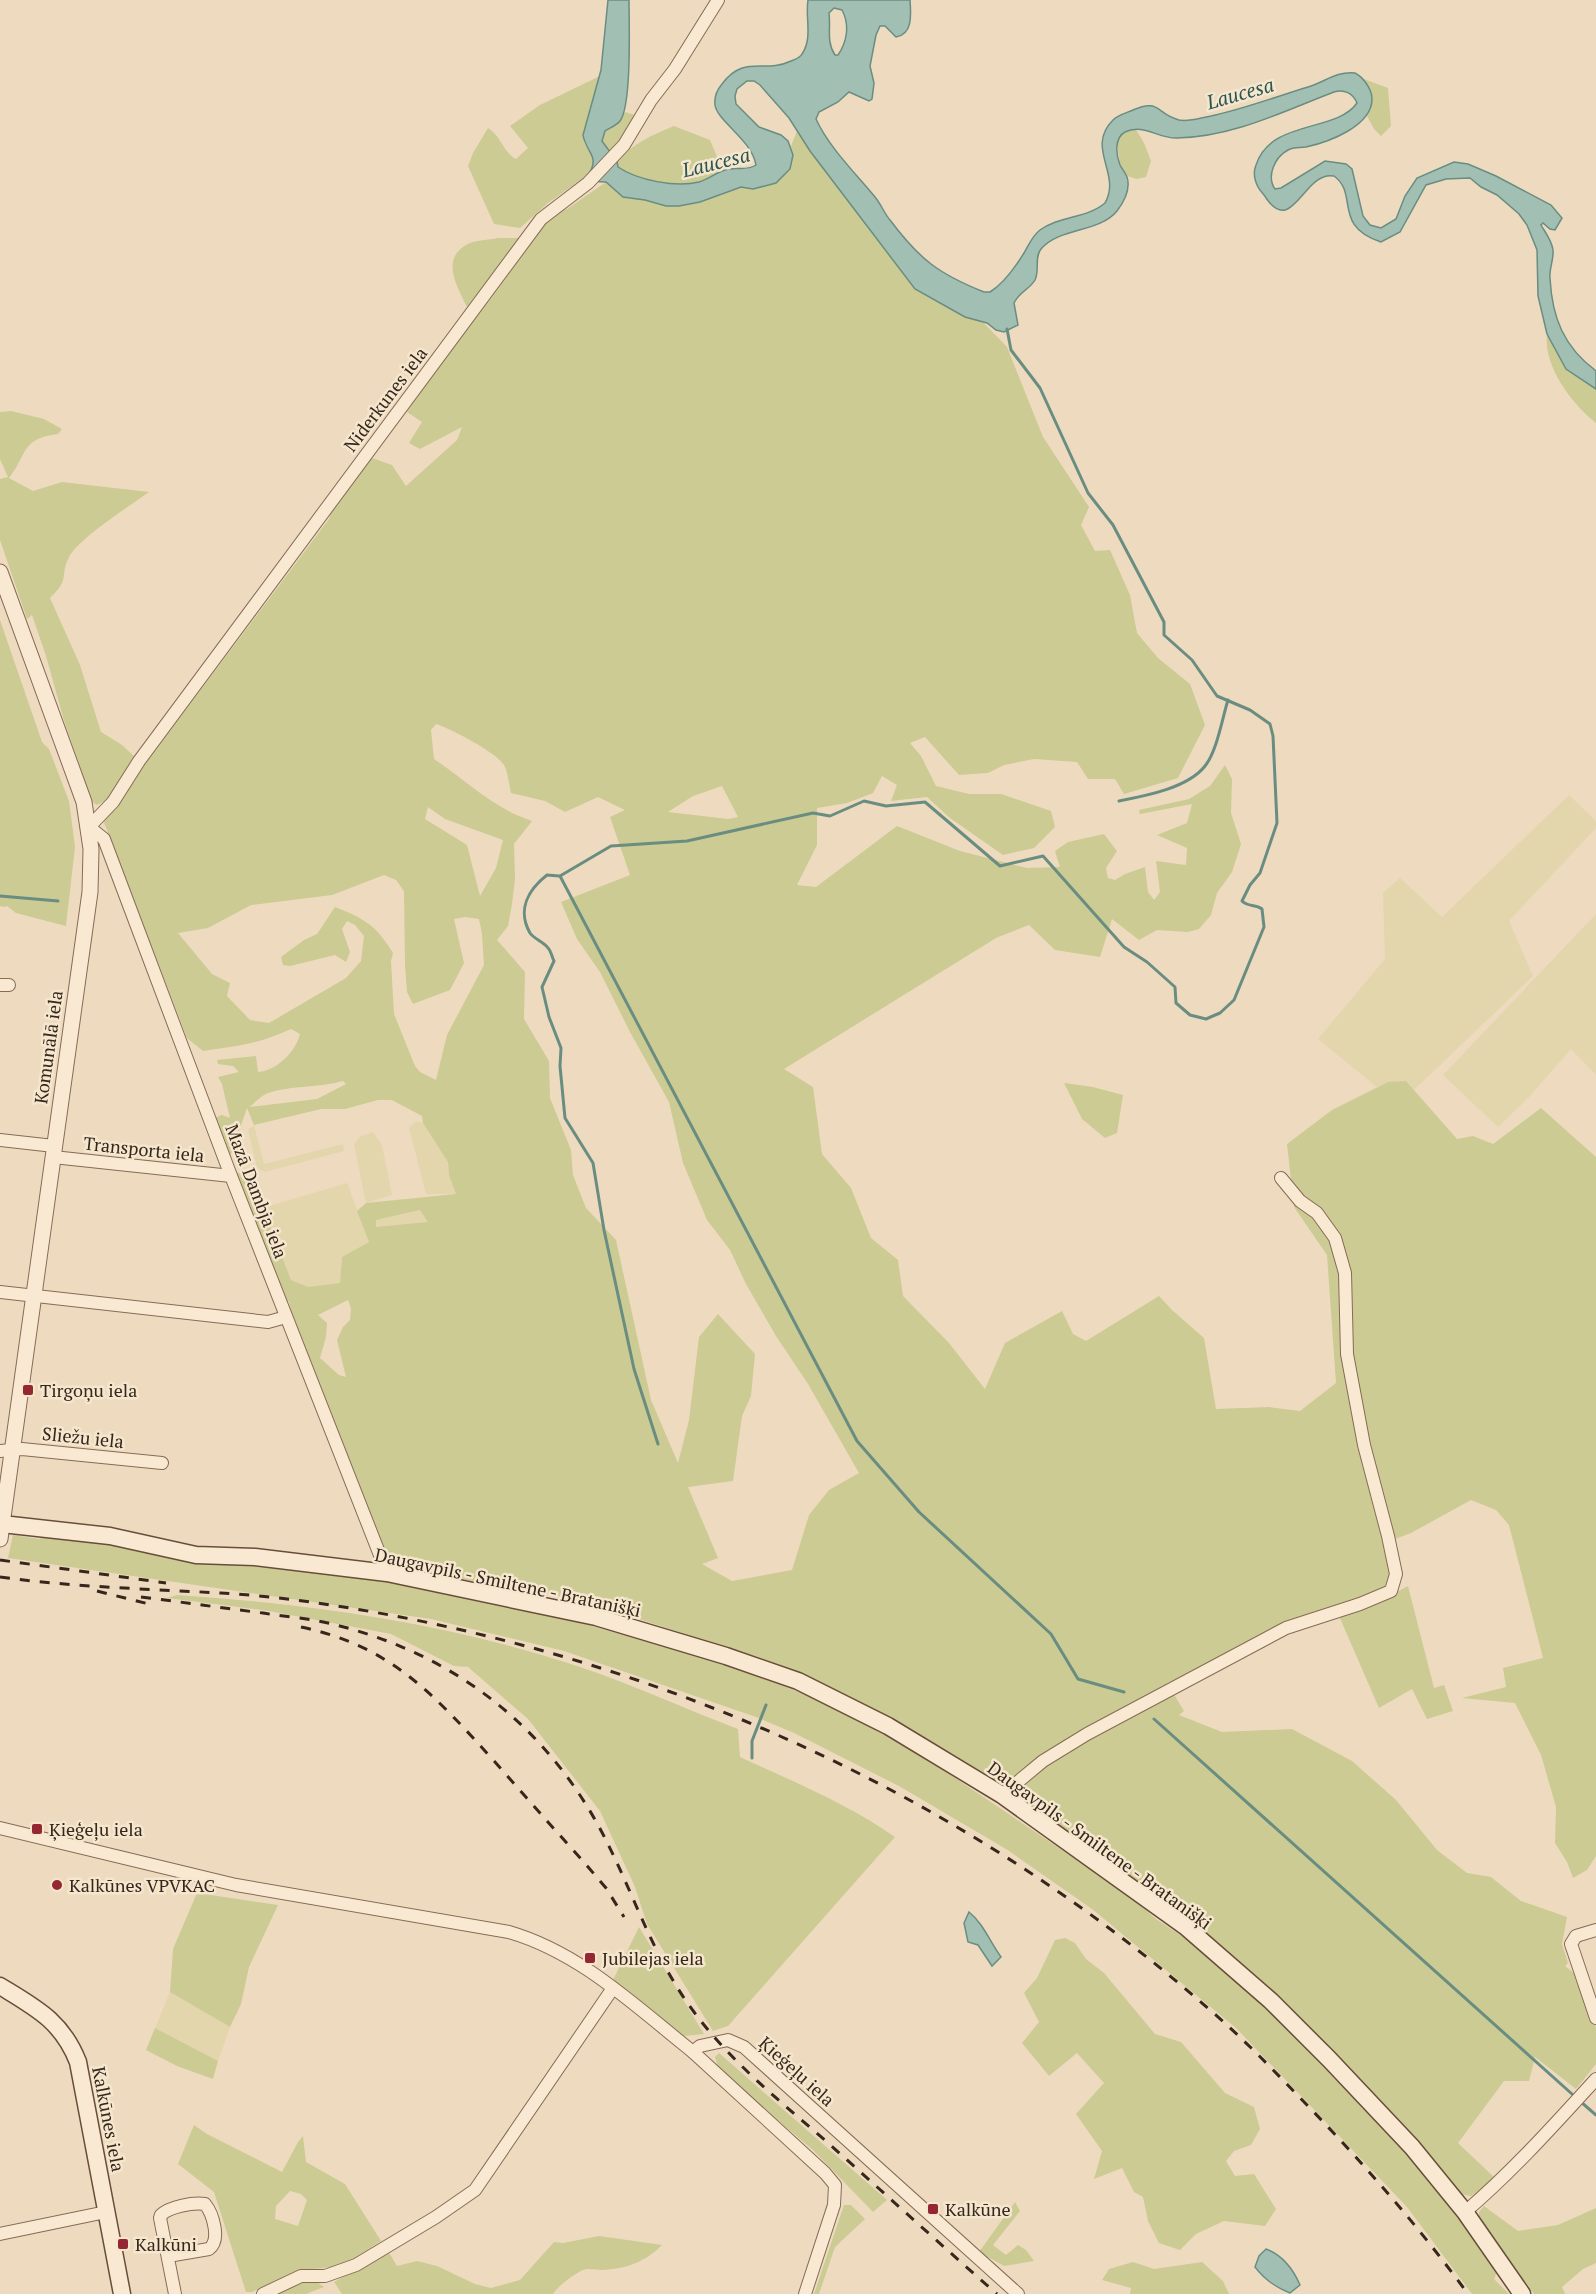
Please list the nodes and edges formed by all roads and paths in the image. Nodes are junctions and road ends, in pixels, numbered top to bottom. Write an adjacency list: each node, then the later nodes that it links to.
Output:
1 (718, 0): 3 (street, Niderkunes iela)
2 (0, 572): 3 (street, Komunālā iela)
3 (89, 828): 5 (street, Komunālā iela); 6 (street, Mazā Dambja iela)
4 (0, 1140): 5 (street, Transporta iela)
5 (53, 1151): 6 (street, Transporta iela); 9 (street, Komunālā iela)
6 (231, 1176): 10 (street, Mazā Dambja iela)
7 (1281, 1178): 15 (street)
8 (0, 1292): 9 (street)
9 (33, 1295): 10 (street); 11 (street, Komunālā iela)
10 (286, 1317): 14 (street, Mazā Dambja iela)
11 (6, 1450): 12 (street, Sliežu iela); 13 (street, Komunālā iela)
12 (162, 1463)
13 (1, 1532): 14 (main road, Daugavpils - Smiltene - Bratanišķi)
14 (387, 1573): 15 (main road, Daugavpils - Smiltene - Bratanišķi)
15 (1002, 1795): 24 (main road, Daugavpils - Smiltene - Bratanišķi)
16 (0, 1828): 19 (street)
17 (1596, 1930): 20 (street)
18 (0, 1986): 23 (main road, Kalkūnes iela)
19 (613, 1988): 21 (street); 29 (street)
20 (1596, 2018)
21 (693, 2052): 30 (street); 31 (street, Ķieģeļu iela)
22 (1596, 2079): 24 (street)
23 (106, 2211): 25 (street); 27 (main road, Kalkūnes iela)
24 (1465, 2211): 32 (main road, Daugavpils - Smiltene - Bratanišķi)
25 (0, 2234)
26 (168, 2256): 26 (street); 28 (street)
27 (122, 2294)
28 (175, 2294)
29 (263, 2294)
30 (805, 2294)
31 (1018, 2294)
32 (1522, 2294)

